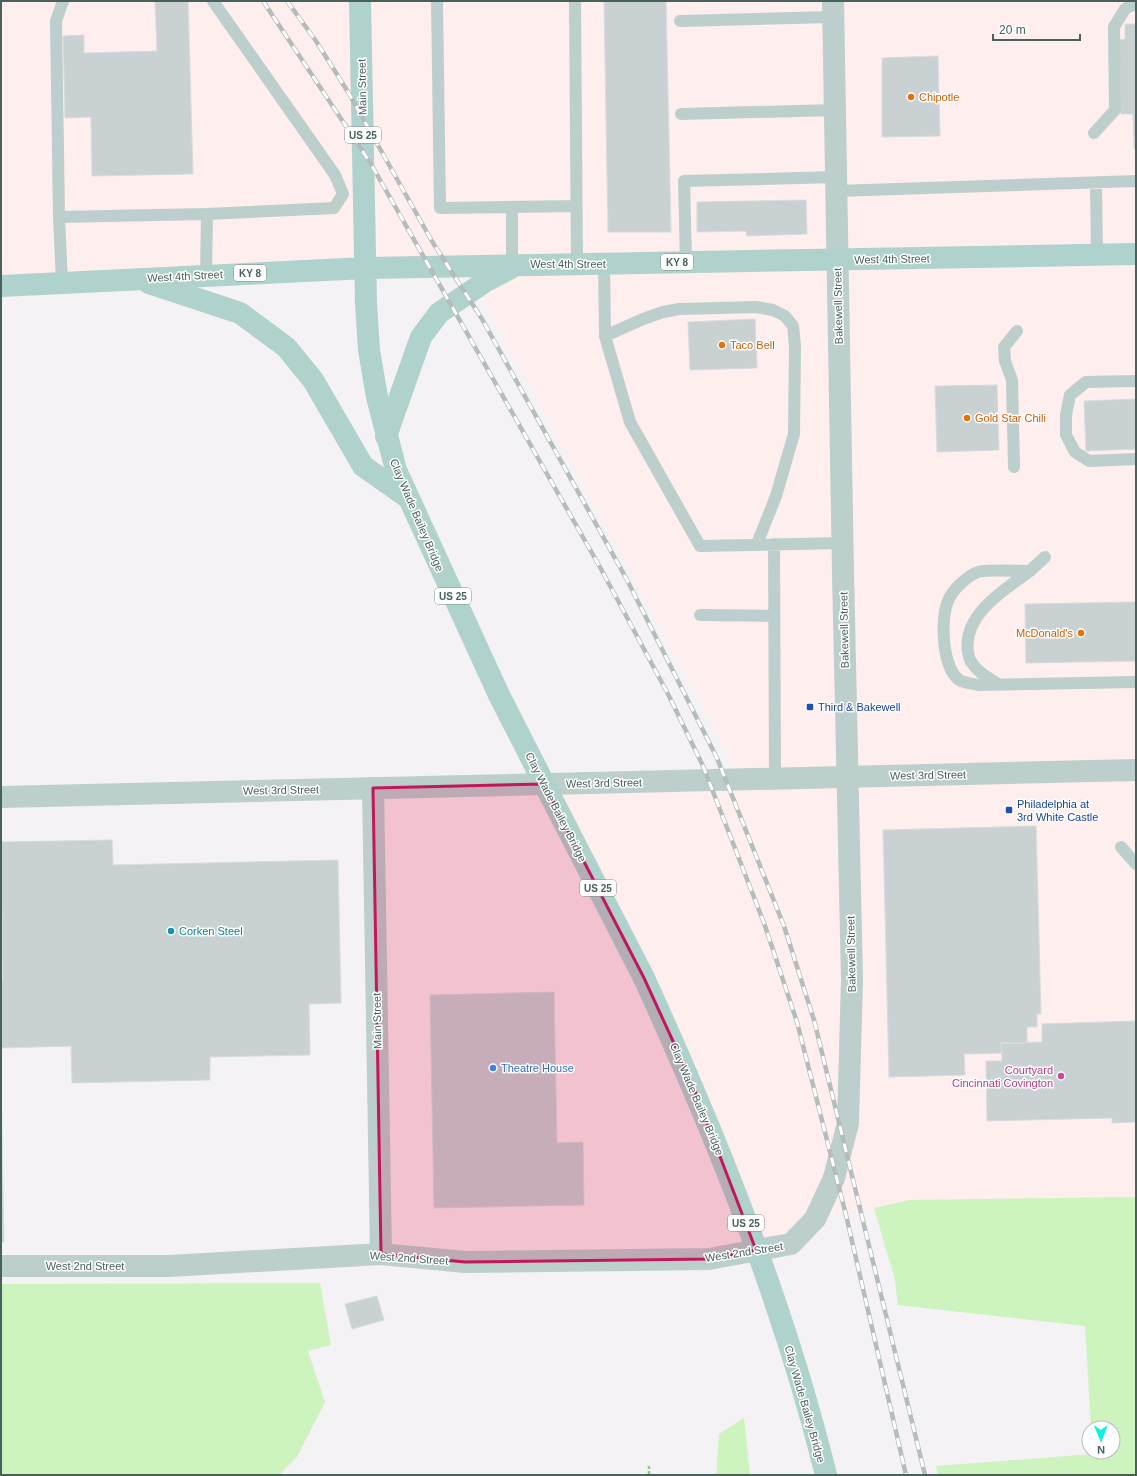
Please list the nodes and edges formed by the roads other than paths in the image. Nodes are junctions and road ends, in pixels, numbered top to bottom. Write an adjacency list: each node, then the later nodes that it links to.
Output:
1 (63, 1): 18 (lane)
2 (213, 1): 17 (lane)
3 (360, 1): 26 (main road, Main Street / US 25)
4 (437, 1): 16 (lane)
5 (575, 1): 15 (lane)
6 (1136, 3): 11 (lane)
7 (834, 9): 8 (lane); 9 (street, Bakewell Street)
8 (680, 21)
9 (835, 110): 10 (lane); 14 (street, Bakewell Street)
10 (680, 114)
11 (1094, 133)
12 (1136, 181): 13 (lane)
13 (1096, 182): 14 (lane); 20 (lane)
14 (836, 184): 21 (street, Bakewell Street); 22 (lane)
15 (576, 206): 16 (lane); 23 (lane)
16 (512, 207): 25 (lane)
17 (207, 214): 18 (lane); 27 (lane)
18 (59, 217): 29 (lane)
19 (1136, 254): 20 (main road, West 4th Street / KY 8)
20 (1097, 256): 21 (main road, West 4th Street / KY 8)
21 (838, 260): 22 (main road, West 4th Street / KY 8); 38 (street, Bakewell Street)
22 (686, 262): 24 (main road, West 4th Street / KY 8)
23 (576, 264): 24 (main road, West 4th Street / KY 8); 25 (main road, West 4th Street / KY 8)
24 (604, 264): 32 (lane)
25 (514, 265): 26 (main road, West 4th Street / KY 8); 34 (main road)
26 (366, 268): 27 (main road, West 4th Street / KY 8); 34 (main road, Clay Wade Bailey Bridge / US 25)
27 (206, 275): 28 (main road, West 4th Street / KY 8)
28 (134, 279): 29 (main road, West 4th Street / KY 8); 37 (main road)
29 (62, 283): 30 (main road, West 4th Street / KY 8)
30 (1, 286)
31 (1017, 331): 36 (lane)
32 (604, 336): 39 (lane); 39 (lane)
33 (1136, 381): 35 (lane)
34 (386, 436): 37 (main road, Clay Wade Bailey Bridge / US 25)
35 (1136, 459)
36 (1014, 467)
37 (407, 498): 57 (main road, Clay Wade Bailey Bridge / US 25, bridge)
38 (843, 543): 40 (lane); 48 (street, Bakewell Street)
39 (757, 544): 40 (lane)
40 (774, 544): 44 (lane)
41 (1045, 557): 42 (lane)
42 (1030, 571): 46 (lane); 46 (lane)
43 (700, 615): 44 (lane)
44 (774, 616): 49 (lane)
45 (1136, 682): 46 (lane)
46 (998, 684)
47 (1136, 770): 48 (street, West 3rd Street)
48 (848, 777): 49 (street, West 3rd Street); 54 (street, Bakewell Street)
49 (775, 778): 50 (street, West 3rd Street)
50 (373, 788): 51 (street, West 3rd Street); 55 (street, Main Street)
51 (1, 797)
52 (1121, 847): 53 (lane)
53 (1136, 864)
54 (791, 1244): 55 (street, West 2nd Street)
55 (381, 1254): 56 (street, West 2nd Street)
56 (1, 1266)
57 (826, 1475)

